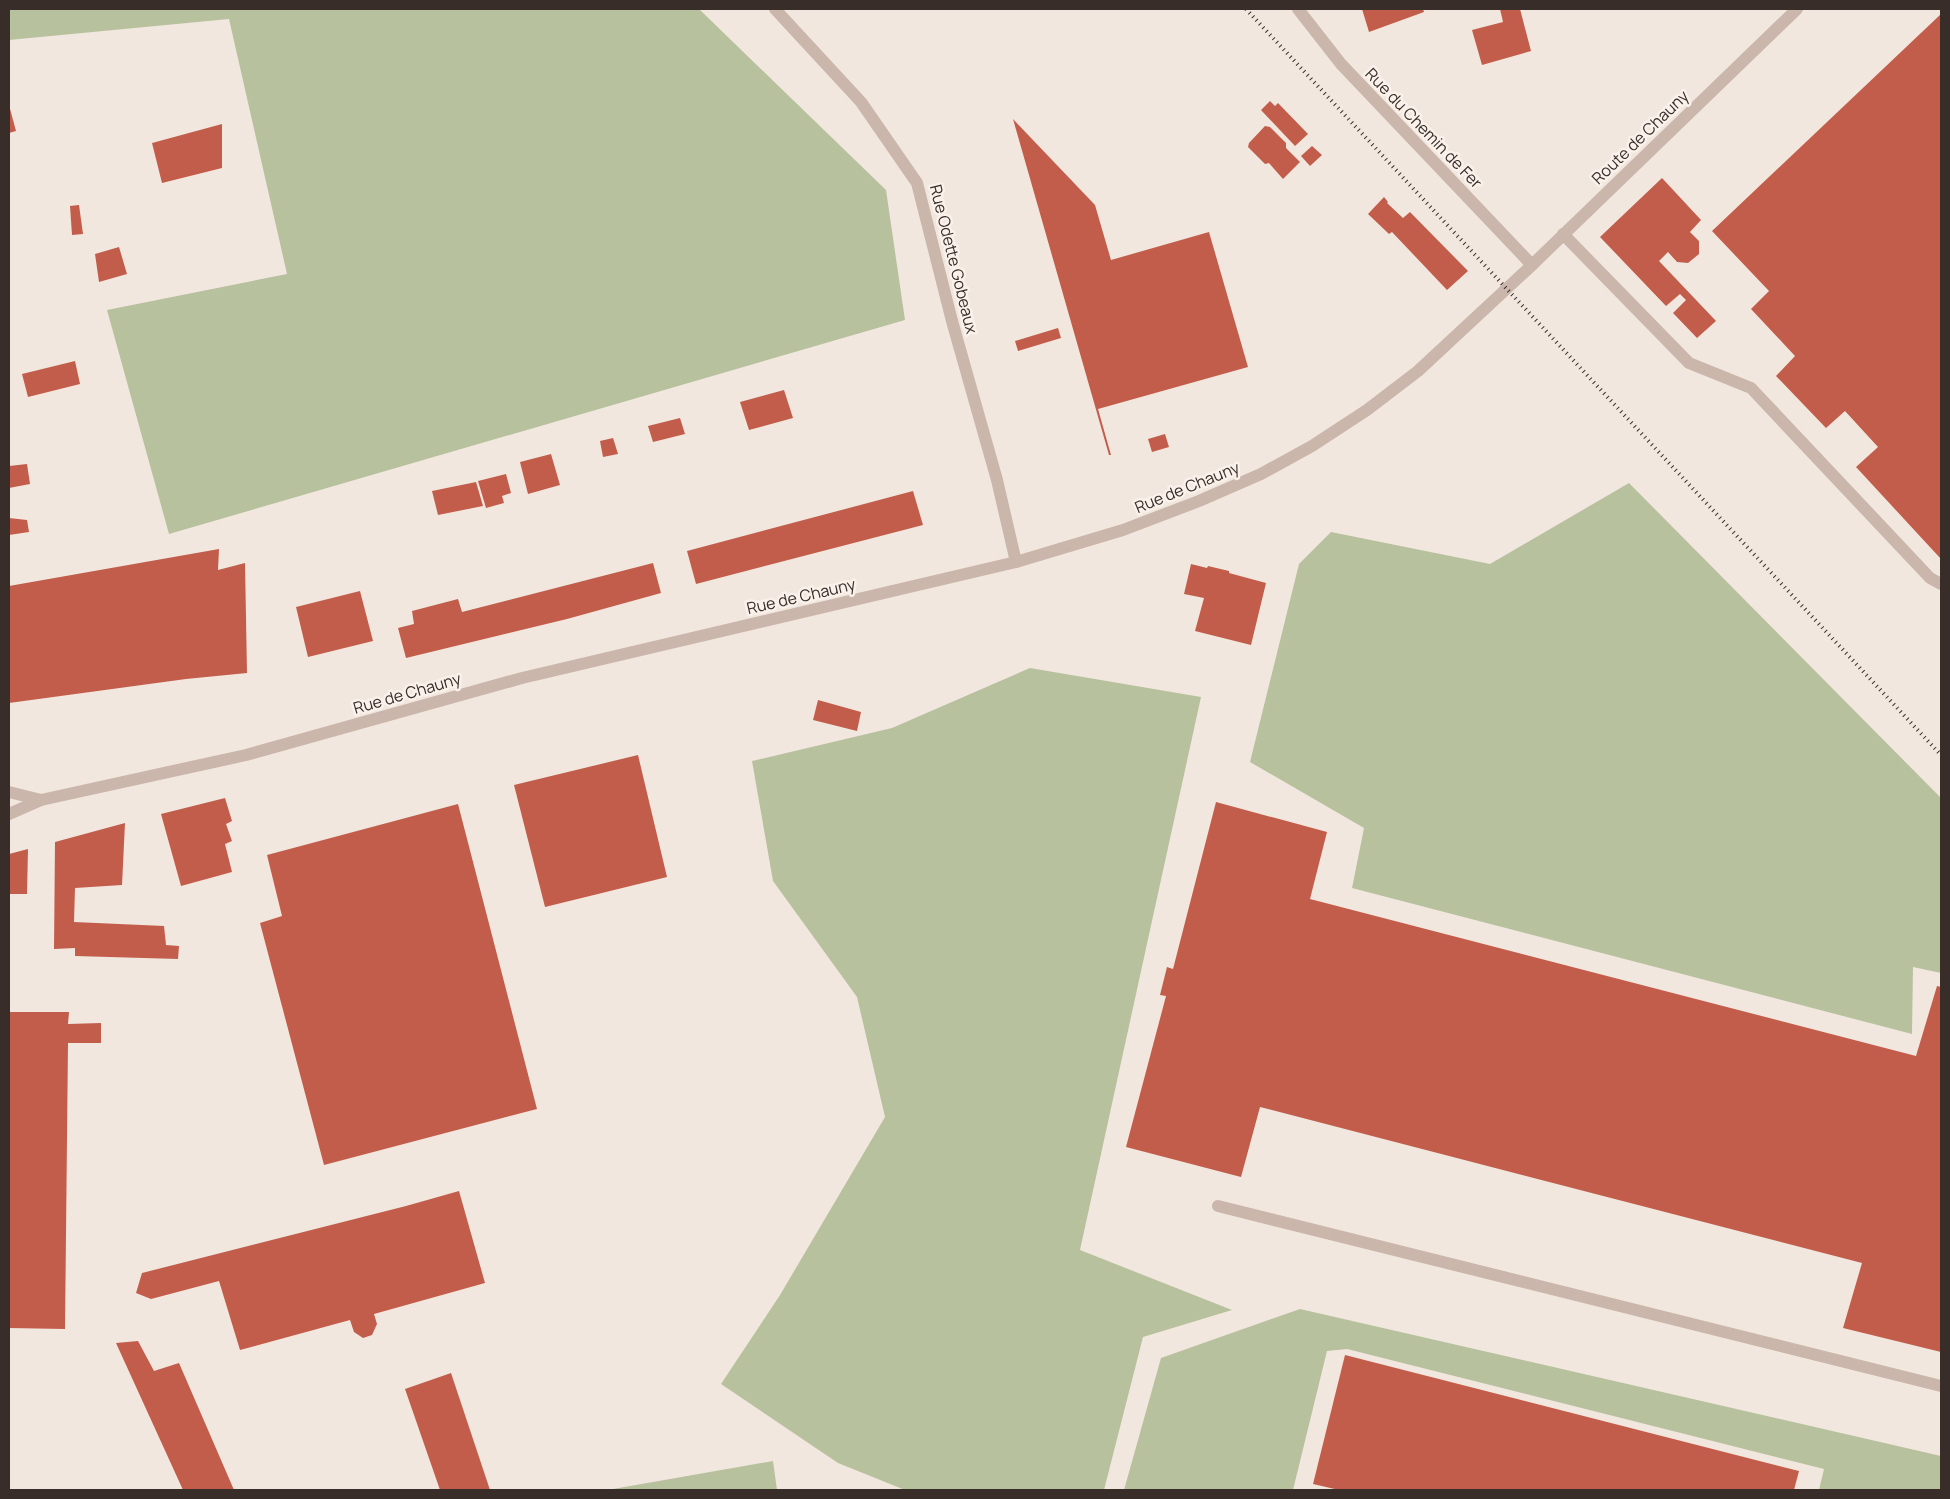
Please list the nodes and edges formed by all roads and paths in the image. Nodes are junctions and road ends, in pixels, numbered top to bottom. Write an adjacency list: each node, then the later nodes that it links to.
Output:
1 (775, 9): 7 (street, Rue Odette Gobeaux)
2 (1298, 9): 5 (street, Rue du Chemin de Fer)
3 (1797, 9): 4 (street, Route de Chauny)
4 (1563, 234): 5 (street, Route de Chauny); 8 (street)
5 (1532, 264): 6 (street, Route de Chauny)
6 (1506, 289): 7 (street, Rue de Chauny)
7 (1016, 562): 10 (street, Rue de Chauny)
8 (1941, 584)
9 (9, 792): 10 (street, Rue de Chauny)
10 (41, 800): 11 (street, Rue de Chauny)
11 (9, 814)
12 (1218, 1206): 13 (street)
13 (1941, 1386)

